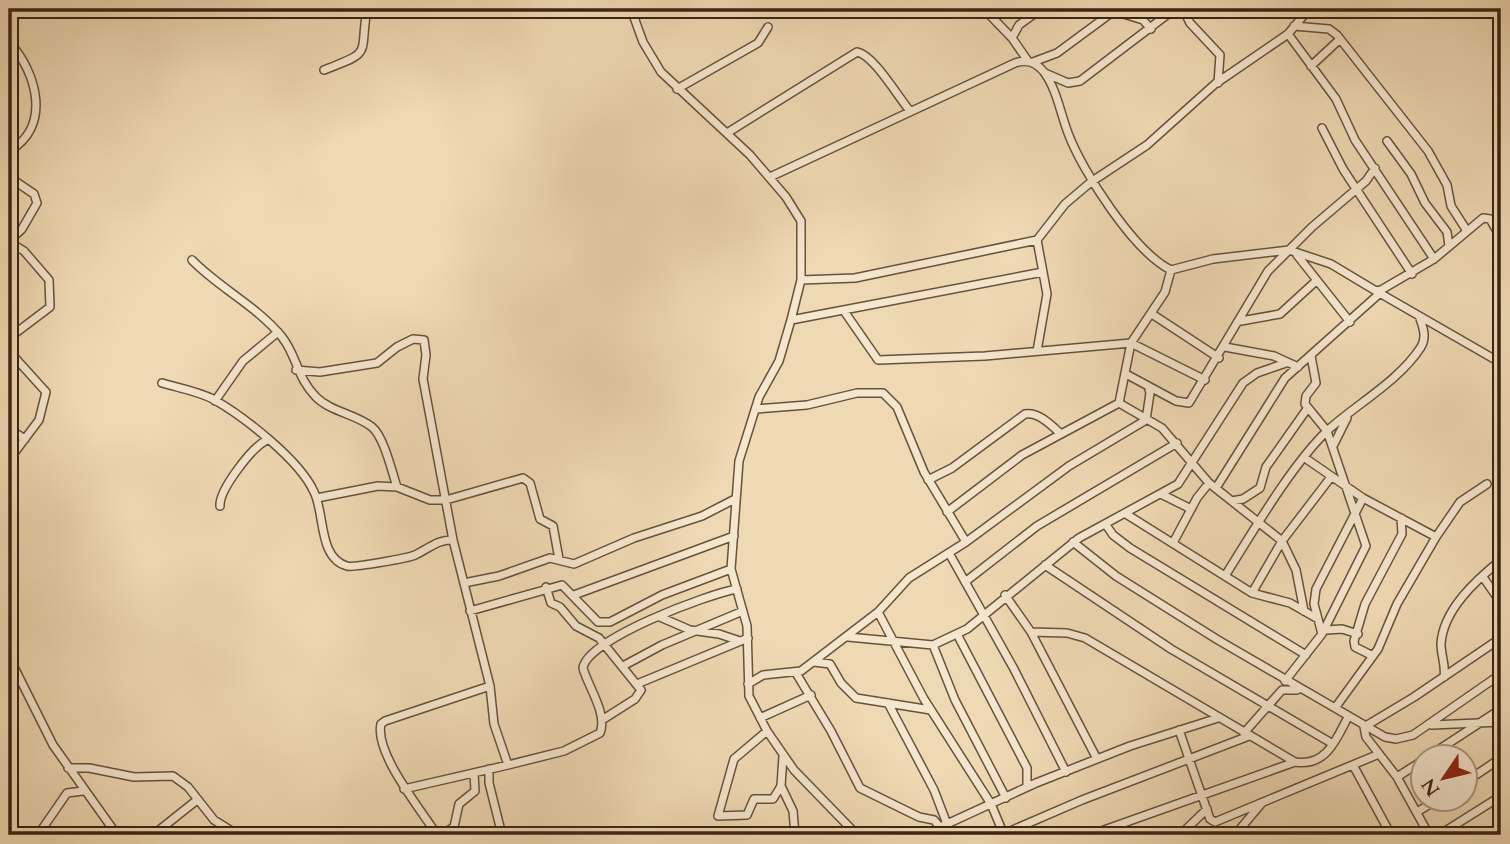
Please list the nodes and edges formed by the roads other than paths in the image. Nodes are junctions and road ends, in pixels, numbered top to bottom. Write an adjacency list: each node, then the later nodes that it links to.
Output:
1 (368, 9): 17 (street)
2 (631, 9): 20 (street)
3 (984, 9): 12 (street)
4 (1041, 9): 12 (street)
5 (1308, 9): 8 (street)
6 (1107, 12): 10 (street); 15 (street)
7 (1184, 12): 10 (street); 19 (street)
8 (1294, 26): 11 (street); 13 (street)
9 (768, 27): 20 (street)
10 (1151, 29): 18 (street)
11 (1288, 34): 16 (street); 19 (street)
12 (1012, 38): 15 (street)
13 (1340, 38): 16 (street); 31 (street)
14 (9, 41): 25 (street)
15 (1031, 62): 18 (street); 21 (street)
16 (1311, 66): 26 (street)
17 (324, 70)
18 (1044, 73): 29 (street)
19 (1218, 83): 29 (street)
20 (677, 89): 23 (street)
21 (910, 111): 23 (street); 28 (street)
22 (1322, 128): 30 (street)
23 (727, 133): 28 (street)
24 (1387, 141): 35 (street)
25 (10, 152)
26 (1375, 168): 30 (street); 37 (street)
27 (9, 177): 34 (street)
28 (770, 177): 42 (street)
29 (1091, 182): 33 (street); 39 (street)
30 (1357, 188): 36 (street); 41 (street)
31 (1467, 231): 32 (street); 35 (street)
32 (1501, 238)
33 (1037, 240): 40 (street); 42 (street)
34 (9, 241): 52 (street)
35 (1449, 247): 37 (street)
36 (1292, 252): 39 (street); 43 (street); 44 (street); 49 (street)
37 (1434, 259): 41 (street)
38 (192, 260): 51 (street)
39 (1171, 270): 46 (street)
40 (1043, 272): 45 (street); 56 (street)
41 (1412, 274): 44 (street)
42 (801, 279): 48 (street)
43 (1316, 281): 49 (street); 50 (street)
44 (1378, 292): 47 (street); 50 (street)
45 (844, 311): 48 (street); 56 (street)
46 (1152, 314): 53 (street); 58 (street)
47 (1419, 316): 60 (street); 71 (street)
48 (791, 320): 69 (street)
49 (1241, 321): 54 (street)
50 (1350, 322): 57 (street)
51 (278, 332): 62 (street); 67 (street)
52 (9, 338)
53 (1131, 344): 56 (street); 63 (street); 64 (street)
54 (1225, 347): 58 (street); 59 (street)
55 (9, 351): 76 (street)
56 (1037, 351)
57 (1311, 356): 61 (street); 70 (street)
58 (1219, 358): 64 (street)
59 (1286, 363): 61 (street); 82 (street)
60 (1501, 363)
61 (1298, 367): 86 (street)
62 (296, 370): 87 (street); 93 (street)
63 (1126, 374): 66 (street); 68 (street)
64 (1205, 380): 66 (street)
65 (162, 383): 67 (street)
66 (1148, 386): 72 (street)
67 (215, 401): 77 (street)
68 (1119, 403): 72 (street); 75 (street)
69 (756, 409): 84 (street); 92 (street)
70 (1307, 409): 74 (street); 94 (street)
71 (1349, 414): 74 (street); 79 (street)
72 (1146, 421): 78 (street); 107 (street)
73 (9, 429): 76 (street)
74 (1327, 432): 79 (street); 80 (street)
75 (1061, 434): 84 (street); 97 (street)
76 (25, 439): 81 (street)
77 (267, 440): 90 (street); 95 (street)
78 (1177, 443): 82 (street); 117 (street)
79 (1332, 446): 88 (street)
80 (1305, 458): 83 (street); 101 (street)
81 (9, 460)
82 (1191, 464): 86 (street); 89 (street)
83 (1331, 477): 88 (street); 106 (street)
84 (928, 480): 97 (street)
85 (1487, 484): 104 (street)
86 (1212, 486): 94 (street); 96 (street)
87 (397, 487): 90 (street); 93 (street)
88 (1348, 488): 91 (street); 99 (street)
89 (1161, 494): 96 (street); 98 (street)
90 (317, 498): 105 (street)
91 (1363, 498): 99 (street); 100 (street)
92 (735, 499): 103 (street); 111 (street)
93 (446, 500): 105 (street); 111 (street)
94 (1232, 501): 101 (street)
95 (220, 506)
96 (1191, 509): 109 (street)
97 (947, 512): 107 (street)
98 (1126, 514): 102 (street); 109 (street)
99 (1354, 516): 131 (street); 134 (street)
100 (1401, 519): 104 (street); 136 (street)
101 (1258, 524): 106 (street); 115 (street)
102 (1106, 525): 108 (street); 143 (street)
103 (734, 536): 114 (street); 122 (street)
104 (1436, 537): 144 (street)
105 (453, 540): 118 (street)
106 (1282, 541): 121 (street); 127 (street)
107 (966, 542): 110 (street)
108 (1073, 542): 113 (street); 151 (street)
109 (1173, 543): 115 (street)
110 (949, 553): 117 (street); 128 (street)
111 (559, 559): 118 (street)
112 (1501, 560): 116 (street)
113 (1045, 565): 123 (street); 158 (street)
114 (731, 569): 120 (street); 122 (street)
115 (1226, 576): 121 (street)
116 (1483, 577): 124 (street); 150 (street)
117 (965, 582): 129 (street)
118 (464, 583): 125 (street)
119 (545, 587): 122 (street); 125 (street); 141 (street)
120 (737, 589): 126 (street); 130 (street)
121 (1252, 593): 127 (street)
122 (575, 595)
123 (1005, 595): 129 (street); 133 (street)
124 (1501, 603)
125 (470, 611): 154 (street)
126 (743, 611): 132 (street); 139 (street)
127 (1304, 611): 131 (street)
128 (878, 612): 137 (street); 140 (street)
129 (982, 616): 135 (street); 186 (street)
130 (660, 617): 132 (street); 141 (street)
131 (1318, 619): 134 (street)
132 (695, 631): 139 (street); 147 (street)
133 (1031, 632): 164 (street); 178 (street)
134 (1324, 632): 136 (street); 143 (street)
135 (957, 634): 142 (street); 191 (street)
136 (1358, 634): 144 (street)
137 (848, 637): 140 (street); 146 (street)
138 (1501, 638): 150 (street)
139 (744, 639): 152 (street); 153 (street)
140 (893, 640): 142 (street); 161 (street)
141 (605, 645): 147 (street); 165 (street)
142 (933, 645): 197 (street)
143 (1306, 655): 151 (street)
144 (1373, 656): 159 (street)
145 (9, 657): 183 (street)
146 (813, 662): 148 (street); 157 (street)
147 (623, 666): 152 (street)
148 (796, 673): 153 (street); 156 (street)
149 (1501, 674): 168 (street)
150 (1444, 677): 169 (street)
151 (1285, 681): 155 (street)
152 (637, 684): 165 (street)
153 (748, 684): 163 (street)
154 (491, 685): 181 (street); 192 (street)
155 (1301, 690): 158 (street); 159 (street)
156 (811, 695): 163 (street); 203 (street)
157 (888, 703): 161 (street); 203 (street)
158 (1265, 706): 172 (street); 174 (street)
159 (1335, 708): 162 (street)
160 (1501, 709): 166 (street)
161 (931, 710): 199 (street)
162 (1348, 717): 169 (street); 174 (street)
163 (760, 718): 171 (street)
164 (1219, 718): 170 (street); 172 (street)
165 (602, 720): 181 (street)
166 (1483, 721): 167 (street); 168 (street); 173 (street)
167 (1501, 722)
168 (1430, 725): 169 (street)
169 (1364, 727): 175 (street)
170 (1179, 730): 178 (street); 179 (street)
171 (767, 731): 176 (street); 190 (street)
172 (1247, 734): 179 (street); 180 (street)
173 (1452, 742)
174 (1333, 744): 180 (street)
175 (1379, 754): 182 (street); 189 (street)
176 (783, 756): 190 (street); 211 (street)
177 (1501, 758): 188 (street)
178 (1097, 759): 186 (street)
179 (1187, 759): 194 (street); 213 (street)
180 (1295, 762): 194 (street)
181 (508, 765): 184 (street)
182 (1353, 765): 200 (street); 217 (street)
183 (68, 768): 193 (street); 198 (street)
184 (489, 769): 187 (street); 209 (street)
185 (1408, 770): 189 (street)
186 (1066, 772): 191 (street)
187 (474, 773): 192 (street); 208 (street)
188 (1478, 774)
189 (1397, 777): 195 (street)
190 (781, 786): 210 (street)
191 (1027, 787): 197 (street)
192 (404, 789): 208 (street)
193 (83, 791): 204 (street); 205 (street)
194 (1202, 795): 201 (street); 214 (street)
195 (1408, 796)
196 (1501, 796): 219 (street)
197 (1006, 798): 199 (street)
198 (197, 800): 206 (street); 207 (street)
199 (991, 804): 203 (street); 213 (street)
200 (1261, 804): 201 (street); 216 (street)
201 (1207, 809): 215 (street)
202 (1417, 812): 218 (street)
203 (943, 825): 212 (street)
204 (38, 835)
205 (117, 835)
206 (153, 835)
207 (238, 835)
208 (439, 835)
209 (502, 835)
210 (795, 835)
211 (857, 835)
212 (923, 835)
213 (1003, 835)
214 (1090, 835)
215 (1180, 835)
216 (1235, 835)
217 (1391, 835)
218 (1429, 835)
219 (1439, 835)

